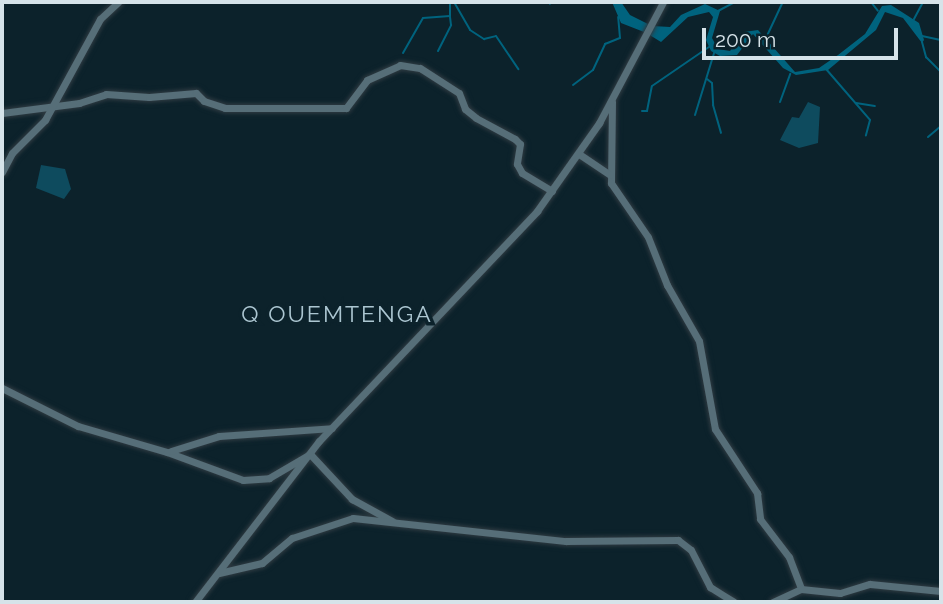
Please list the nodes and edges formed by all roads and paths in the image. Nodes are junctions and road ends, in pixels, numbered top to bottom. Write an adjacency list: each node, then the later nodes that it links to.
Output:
1 (118, 2): 4 (street)
2 (663, 2): 3 (street)
3 (612, 101): 6 (street); 8 (street)
4 (53, 107): 5 (street); 7 (street); 9 (street)
5 (2, 113)
6 (579, 154): 8 (street); 9 (street)
7 (2, 172)
8 (610, 175): 16 (street)
9 (552, 191): 11 (street)
10 (2, 388): 12 (street)
11 (332, 428): 12 (street); 13 (street)
12 (167, 452): 13 (street)
13 (310, 454): 14 (street); 15 (street)
14 (396, 523): 15 (street); 19 (street)
15 (218, 573): 18 (street)
16 (801, 589): 17 (street); 20 (street)
17 (941, 592)
18 (195, 602)
19 (734, 602)
20 (773, 602)

